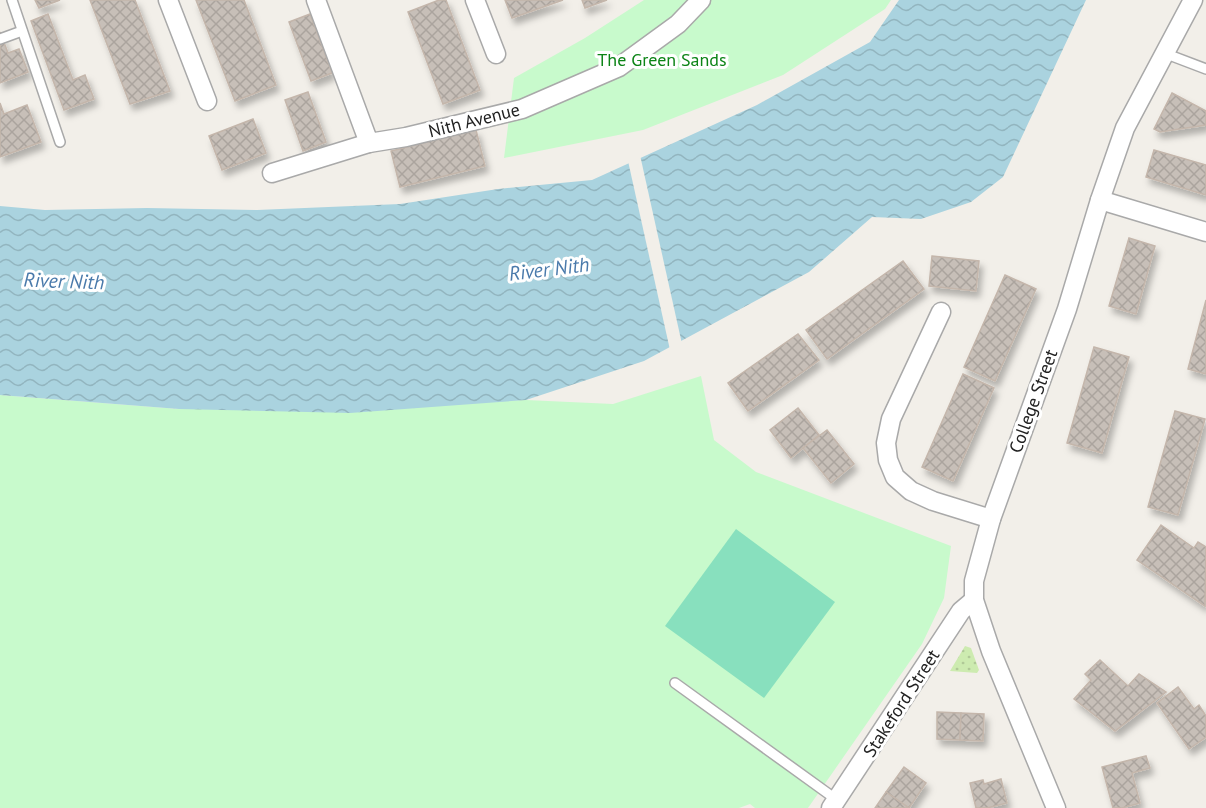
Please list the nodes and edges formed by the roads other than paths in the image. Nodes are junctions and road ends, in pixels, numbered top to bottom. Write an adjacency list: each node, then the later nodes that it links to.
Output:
1 (12, 0): 7 (lane)
2 (168, 0): 12 (street)
3 (316, 0): 14 (street)
4 (475, 0): 10 (street)
5 (701, 0): 14 (street, Nith Avenue)
6 (1193, 0): 9 (street, College Street)
7 (22, 31): 8 (lane); 13 (lane)
8 (0, 39)
9 (1164, 53): 11 (lane); 16 (street, College Street)
10 (496, 54)
11 (1206, 69)
12 (207, 101)
13 (60, 142)
14 (369, 143): 15 (street, Nith Avenue)
15 (272, 173)
16 (1100, 200): 17 (street); 19 (street, College Street)
17 (1206, 232)
18 (941, 312): 19 (street)
19 (991, 519): 20 (street, College Street)
20 (974, 600): 22 (street, Stakeford Street); 23 (street, College Street)
21 (675, 683): 22 (lane)
22 (834, 804)
23 (1056, 808)

